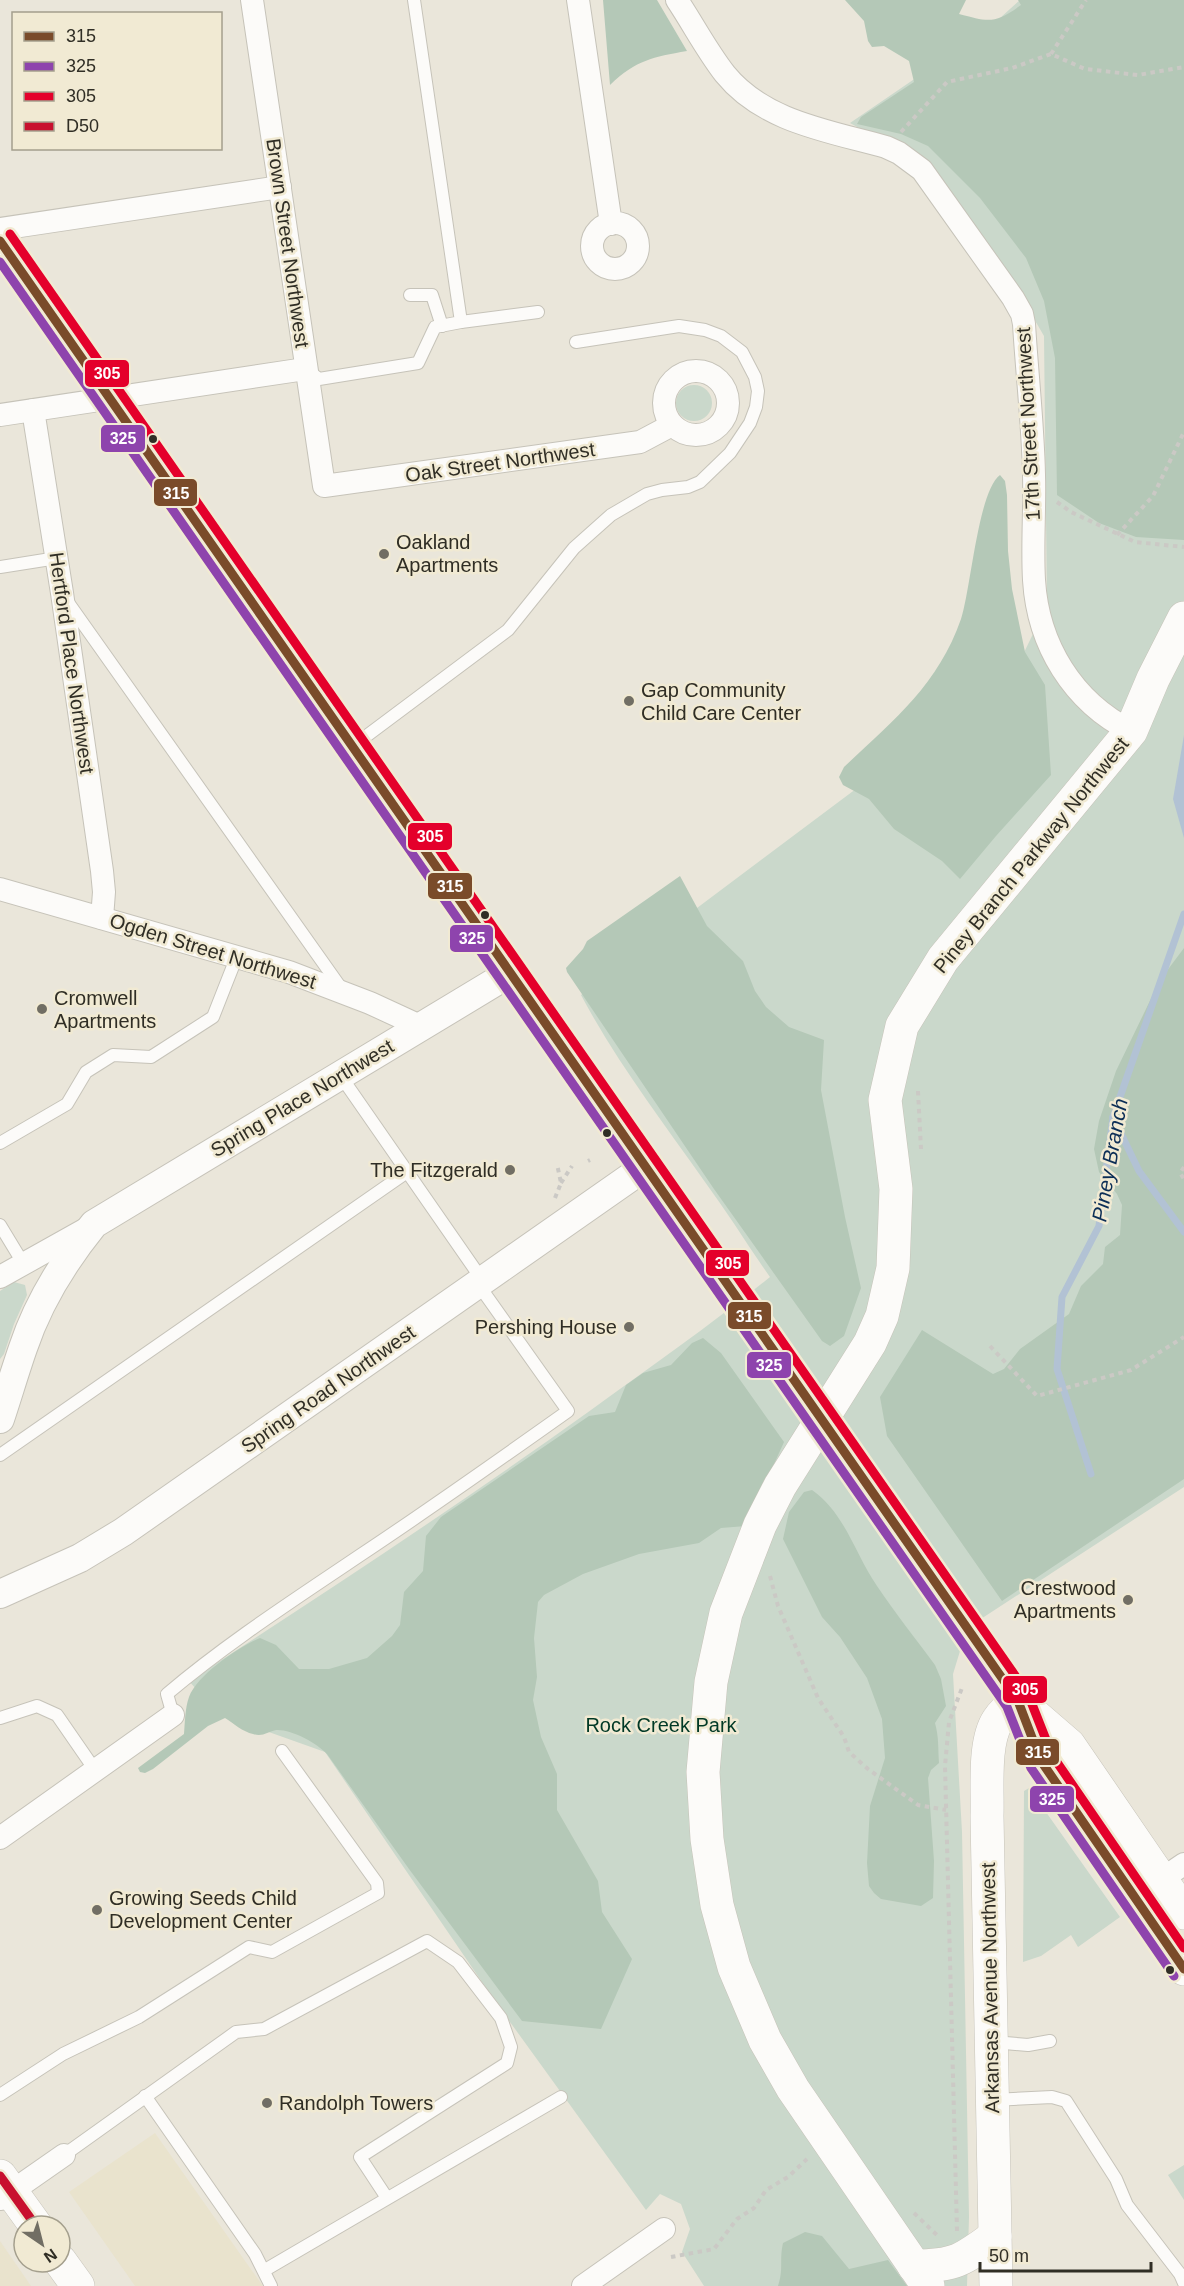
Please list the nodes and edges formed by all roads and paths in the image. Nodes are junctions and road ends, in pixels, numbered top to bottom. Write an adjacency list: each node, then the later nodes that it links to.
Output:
1 (252, 0): 9 (street, Brown Street Northwest)
2 (414, 0): 15 (lane)
3 (578, 0): 10 (street)
4 (677, 0): 8 (street, 17th Street Northwest)
5 (1086, 0): 6 (path)
6 (1051, 54): 7 (path); 8 (path)
7 (1184, 66)
8 (886, 147): 25 (street, 17th Street Northwest)
9 (280, 187): 11 (street); 18 (street, Brown Street Northwest)
10 (611, 224)
11 (0, 229)
12 (0, 241): 19 (main road)
13 (410, 295): 16 (lane)
14 (538, 312): 15 (lane)
15 (461, 322): 16 (lane)
16 (442, 326): 18 (lane)
17 (576, 342): 33 (lane)
18 (305, 369): 19 (street); 24 (street, Brown Street Northwest)
19 (110, 399): 20 (street); 33 (main road)
20 (33, 410): 21 (street); 28 (street, Hertford Place Northwest)
21 (0, 415)
22 (672, 425): 24 (street, Oak Street Northwest)
23 (1184, 432): 26 (path)
24 (324, 486)
25 (1034, 486): 26 (path); 32 (street, 17th Street Northwest)
26 (1117, 535): 27 (path)
27 (1184, 547)
28 (57, 558): 29 (lane); 30 (street, Hertford Place Northwest)
29 (0, 567)
30 (62, 593): 35 (street, Hertford Place Northwest); 38 (lane)
31 (1184, 618): 32 (main road, Piney Branch Parkway Northwest)
32 (1131, 731): 81 (main road, Piney Branch Parkway Northwest)
33 (352, 746): 37 (main road)
34 (0, 889): 35 (street, Ogden Street Northwest)
35 (102, 918): 36 (street, Ogden Street Northwest)
36 (237, 956): 38 (street, Ogden Street Northwest); 42 (lane)
37 (510, 973): 39 (street, Spring Place Northwest); 46 (main road)
38 (343, 992): 39 (street, Ogden Street Northwest)
39 (422, 1027): 40 (street, Spring Place Northwest)
40 (340, 1075): 48 (lane); 52 (street, Spring Place Northwest)
41 (920, 1081): 43 (path)
42 (0, 1143)
43 (921, 1151)
44 (557, 1164): 50 (path)
45 (572, 1166): 50 (path)
46 (645, 1167): 56 (street, Spring Road Northwest); 64 (main road, bridge)
47 (1184, 1167): 49 (path)
48 (407, 1172): 56 (lane); 60 (lane)
49 (1184, 1179)
50 (561, 1183): 51 (path)
51 (557, 1202)
52 (94, 1224): 54 (street, Spring Place Northwest); 59 (street, Spring Place Northwest)
53 (0, 1226): 54 (lane)
54 (23, 1263): 55 (street, Spring Place Northwest)
55 (0, 1277)
56 (480, 1283): 62 (street, Spring Road Northwest); 65 (lane)
57 (1184, 1337): 58 (path)
58 (990, 1346)
59 (0, 1419)
60 (0, 1455)
61 (769, 1572): 69 (path)
62 (0, 1594)
63 (962, 1688): 69 (path)
64 (1018, 1701): 71 (main road); 72 (main road); 76 (main road, Arkansas Avenue Northwest)
65 (173, 1715): 68 (street)
66 (0, 1718): 68 (lane)
67 (282, 1751): 77 (lane)
68 (95, 1770): 70 (street)
69 (946, 1810): 89 (path)
70 (0, 1838)
71 (1172, 1872): 72 (street); 73 (main road)
72 (1134, 1898): 74 (main road)
73 (1184, 1913)
74 (1184, 1969)
75 (1050, 2041): 76 (lane)
76 (992, 2042): 80 (main road, Arkansas Avenue Northwest)
77 (0, 2096)
78 (145, 2096): 82 (lane); 84 (lane); 92 (lane)
79 (561, 2097): 84 (lane)
80 (992, 2100): 88 (main road, Arkansas Avenue Northwest); 94 (lane)
81 (829, 2142): 91 (path); 93 (main road, Piney Branch Parkway Northwest)
82 (64, 2155): 83 (street)
83 (4, 2189): 86 (main road)
84 (387, 2198): 92 (lane)
85 (912, 2211): 90 (path)
86 (26, 2214)
87 (664, 2229): 96 (street)
88 (995, 2236): 93 (main road); 97 (main road, Arkansas Avenue Northwest)
89 (957, 2238)
90 (944, 2240)
91 (671, 2258)
92 (264, 2270): 95 (lane)
93 (921, 2276)
94 (1184, 2283)
95 (271, 2286)
96 (583, 2286)
97 (996, 2286)

